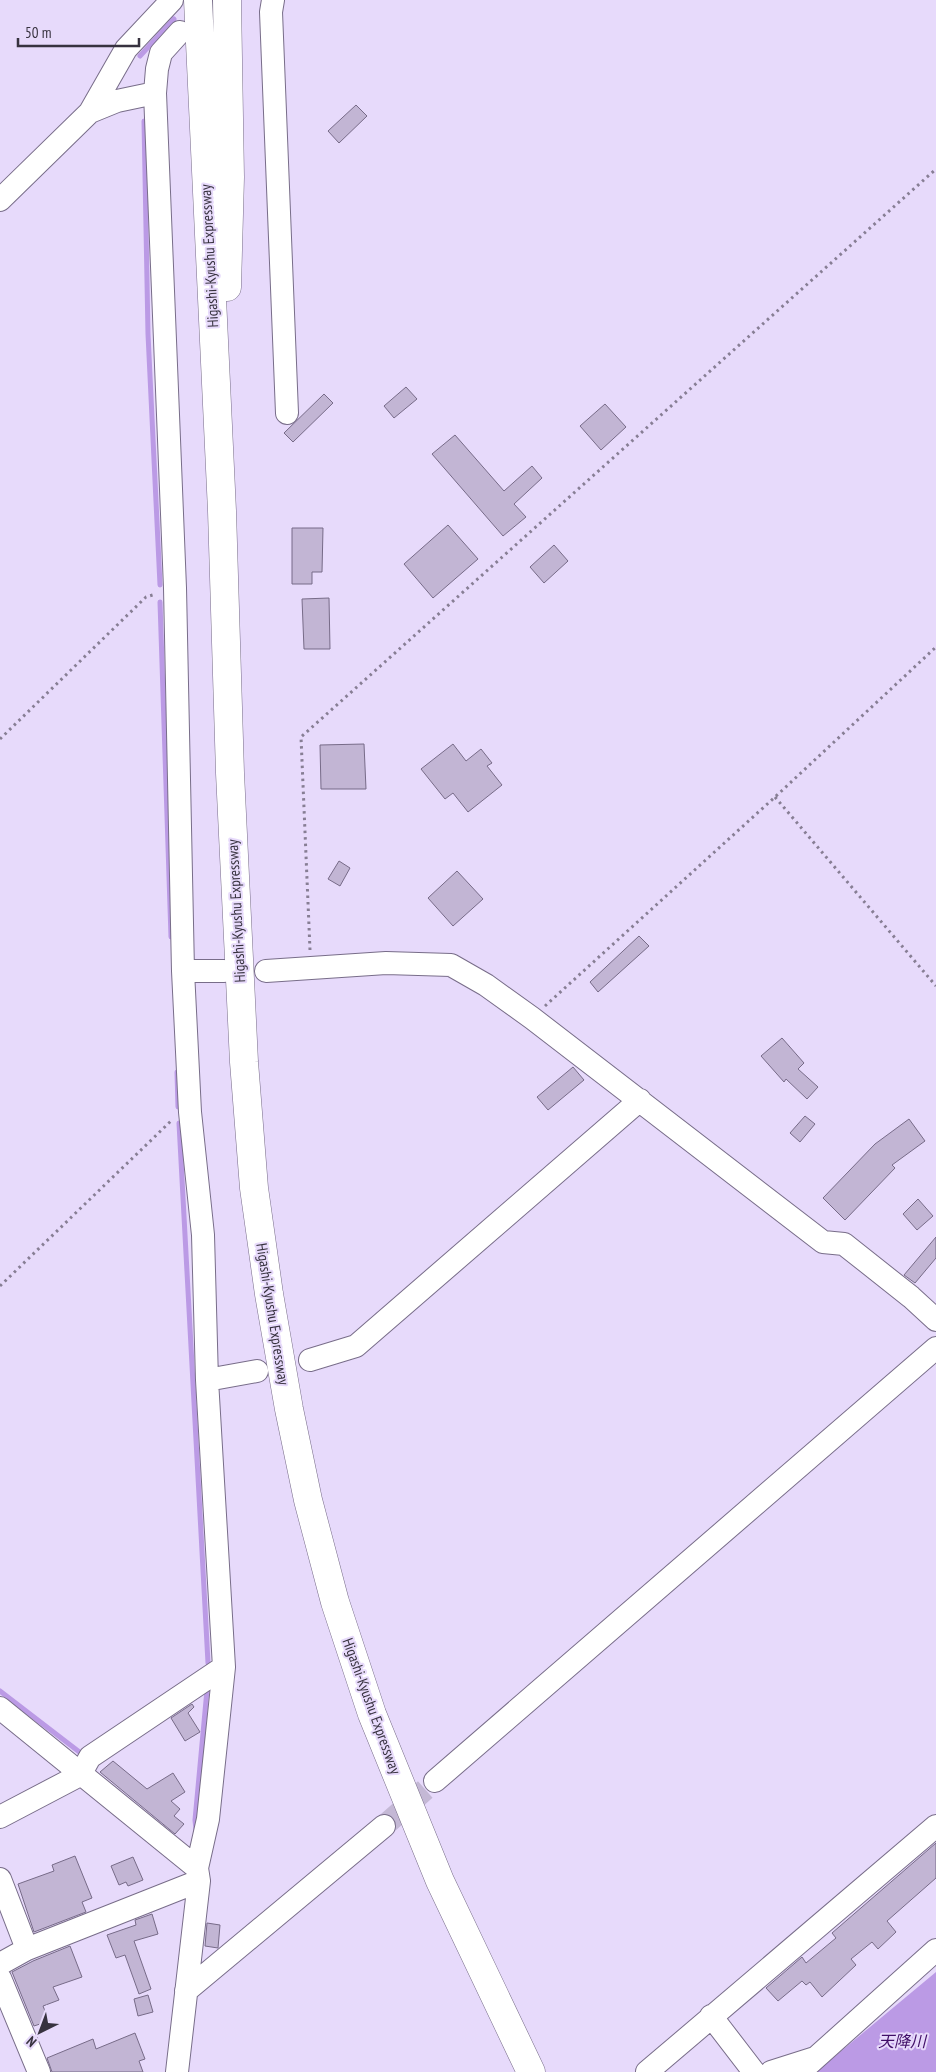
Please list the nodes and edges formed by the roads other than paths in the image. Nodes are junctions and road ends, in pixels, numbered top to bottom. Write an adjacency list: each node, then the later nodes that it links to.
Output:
1 (172, 0): 7 (street)
2 (198, 0): 10 (highway, Higashi-Kyushu Expressway)
3 (227, 0): 10 (highway, Higashi-Kyushu Expressway)
4 (273, 0): 9 (street)
5 (180, 32): 6 (street)
6 (154, 93): 7 (street); 11 (street)
7 (90, 112): 8 (street)
8 (0, 200)
9 (287, 413)
10 (222, 511): 38 (highway, Higashi-Kyushu Expressway)
11 (183, 970): 12 (street); 19 (street)
12 (224, 971)
13 (266, 971): 14 (street)
14 (640, 1100): 15 (street); 17 (street)
15 (936, 1320)
16 (936, 1348): 23 (street)
17 (310, 1360)
18 (257, 1371): 19 (street)
19 (207, 1380): 20 (street)
20 (224, 1667): 22 (street); 27 (street)
21 (0, 1708): 22 (street)
22 (80, 1774): 24 (street); 27 (street)
23 (435, 1781)
24 (0, 1816)
25 (384, 1826): 33 (street)
26 (936, 1826): 34 (street)
27 (198, 1874): 29 (street); 33 (street)
28 (0, 1879): 29 (street)
29 (27, 1949): 31 (street)
30 (936, 1950): 35 (street)
31 (0, 1964)
32 (0, 1978): 36 (street)
33 (186, 1991): 37 (street)
34 (711, 2016): 39 (street); 40 (street)
35 (817, 2057): 41 (street); 42 (street)
36 (39, 2072)
37 (177, 2072)
38 (531, 2072)
39 (647, 2072)
40 (754, 2072)
41 (771, 2072)
42 (800, 2072)

